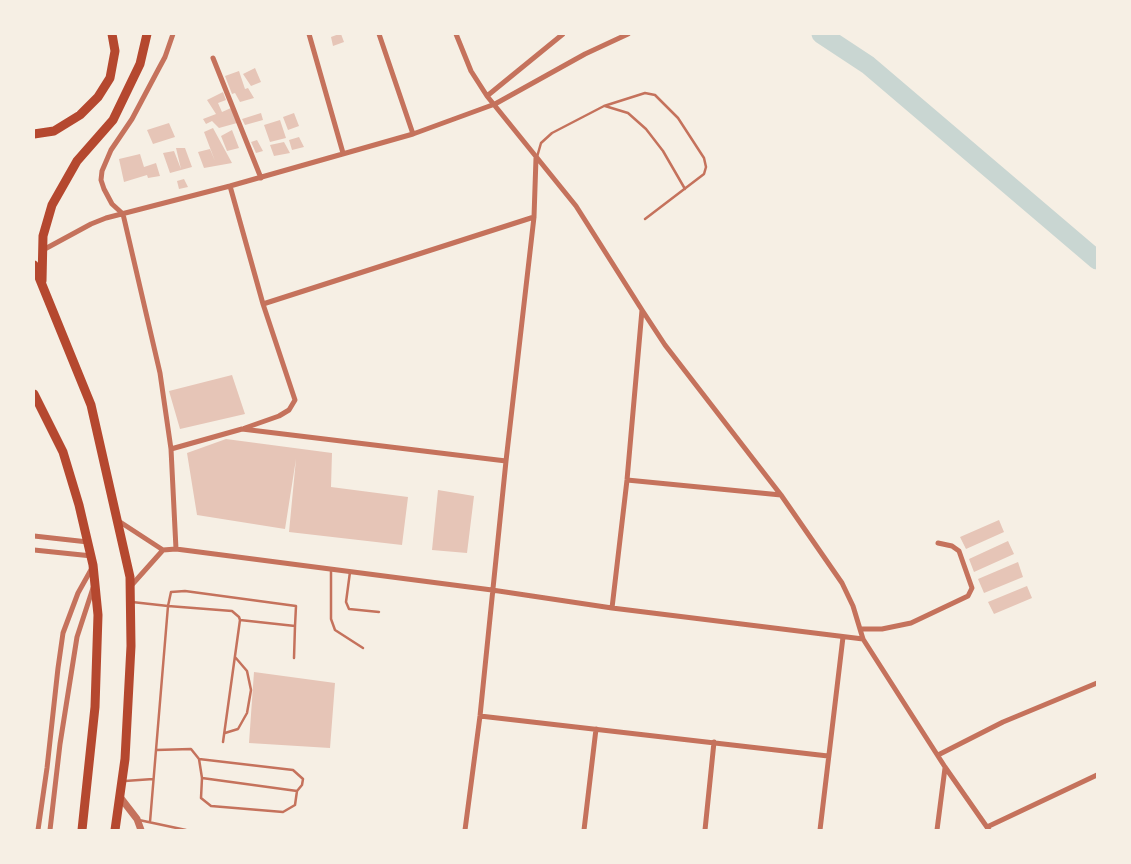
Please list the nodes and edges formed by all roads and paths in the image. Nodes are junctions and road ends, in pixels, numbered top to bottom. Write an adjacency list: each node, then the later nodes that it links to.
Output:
1 (112, 34): 13 (highway)
2 (147, 34): 23 (highway)
3 (173, 34): 20 (street)
4 (309, 34): 15 (street)
5 (379, 34): 14 (street)
6 (456, 34): 10 (street)
7 (561, 34): 10 (street)
8 (628, 34): 11 (street)
9 (213, 58): 17 (street)
10 (487, 96): 11 (street)
11 (495, 104): 14 (street); 16 (street)
12 (604, 106): 16 (lane); 19 (lane); 19 (lane)
13 (34, 134)
14 (413, 134): 15 (street)
15 (343, 153): 17 (street)
16 (536, 158): 21 (street); 27 (street)
17 (261, 178): 18 (street)
18 (230, 186): 20 (street); 26 (street)
19 (685, 189): 22 (lane)
20 (123, 214): 23 (street); 32 (street)
21 (534, 217): 26 (street); 33 (street)
22 (644, 219)
23 (42, 250): 25 (highway)
24 (34, 265): 25 (highway)
25 (42, 284): 36 (highway)
26 (263, 304): 30 (street)
27 (642, 310): 34 (street); 35 (street)
28 (34, 394): 31 (highway)
29 (34, 409): 31 (highway)
30 (242, 429): 32 (street); 33 (street)
31 (56, 438): 38 (highway)
32 (171, 449): 40 (street)
33 (506, 462): 48 (street)
34 (627, 480): 35 (street); 51 (street)
35 (781, 495): 55 (street)
36 (117, 520): 42 (street); 47 (highway)
37 (34, 536): 38 (street)
38 (88, 542): 43 (highway)
39 (938, 543): 55 (street)
40 (176, 549): 42 (street); 44 (street)
41 (34, 550): 43 (street)
42 (163, 550): 47 (street)
43 (92, 561): 46 (highway); 81 (street)
44 (331, 569): 45 (street); 58 (lane)
45 (350, 572): 48 (street); 52 (lane)
46 (95, 582): 82 (street); 83 (highway)
47 (130, 587): 49 (highway)
48 (492, 590): 51 (street); 62 (street)
49 (130, 602): 50 (lane); 75 (highway)
50 (168, 606): 53 (lane); 54 (lane); 67 (lane)
51 (612, 608): 56 (street)
52 (379, 612)
53 (240, 620): 54 (lane); 59 (lane)
54 (295, 626): 60 (lane)
55 (860, 629): 57 (street)
56 (843, 637): 57 (street); 69 (street)
57 (863, 639): 68 (street)
58 (363, 648)
59 (235, 657): 64 (lane); 64 (lane)
60 (294, 658)
61 (1097, 683): 68 (street)
62 (480, 716): 63 (street); 87 (street)
63 (596, 729): 66 (street); 88 (street)
64 (224, 733): 65 (lane)
65 (223, 742)
66 (714, 742): 69 (street); 89 (street)
67 (156, 750): 70 (lane); 74 (lane)
68 (938, 755): 71 (street)
69 (828, 756): 90 (street)
70 (199, 759): 73 (lane); 76 (lane)
71 (945, 767): 80 (street); 91 (street)
72 (1097, 775): 80 (street)
73 (202, 778): 76 (lane); 76 (lane)
74 (154, 779): 75 (lane); 79 (lane)
75 (122, 781): 77 (highway)
76 (298, 791)
77 (120, 797): 78 (street); 84 (highway)
78 (137, 819): 79 (lane); 85 (street)
79 (150, 822): 86 (lane)
80 (988, 829)
81 (38, 830)
82 (50, 830)
83 (82, 830)
84 (115, 830)
85 (140, 830)
86 (186, 830)
87 (465, 830)
88 (584, 830)
89 (704, 830)
90 (820, 830)
91 (937, 830)

